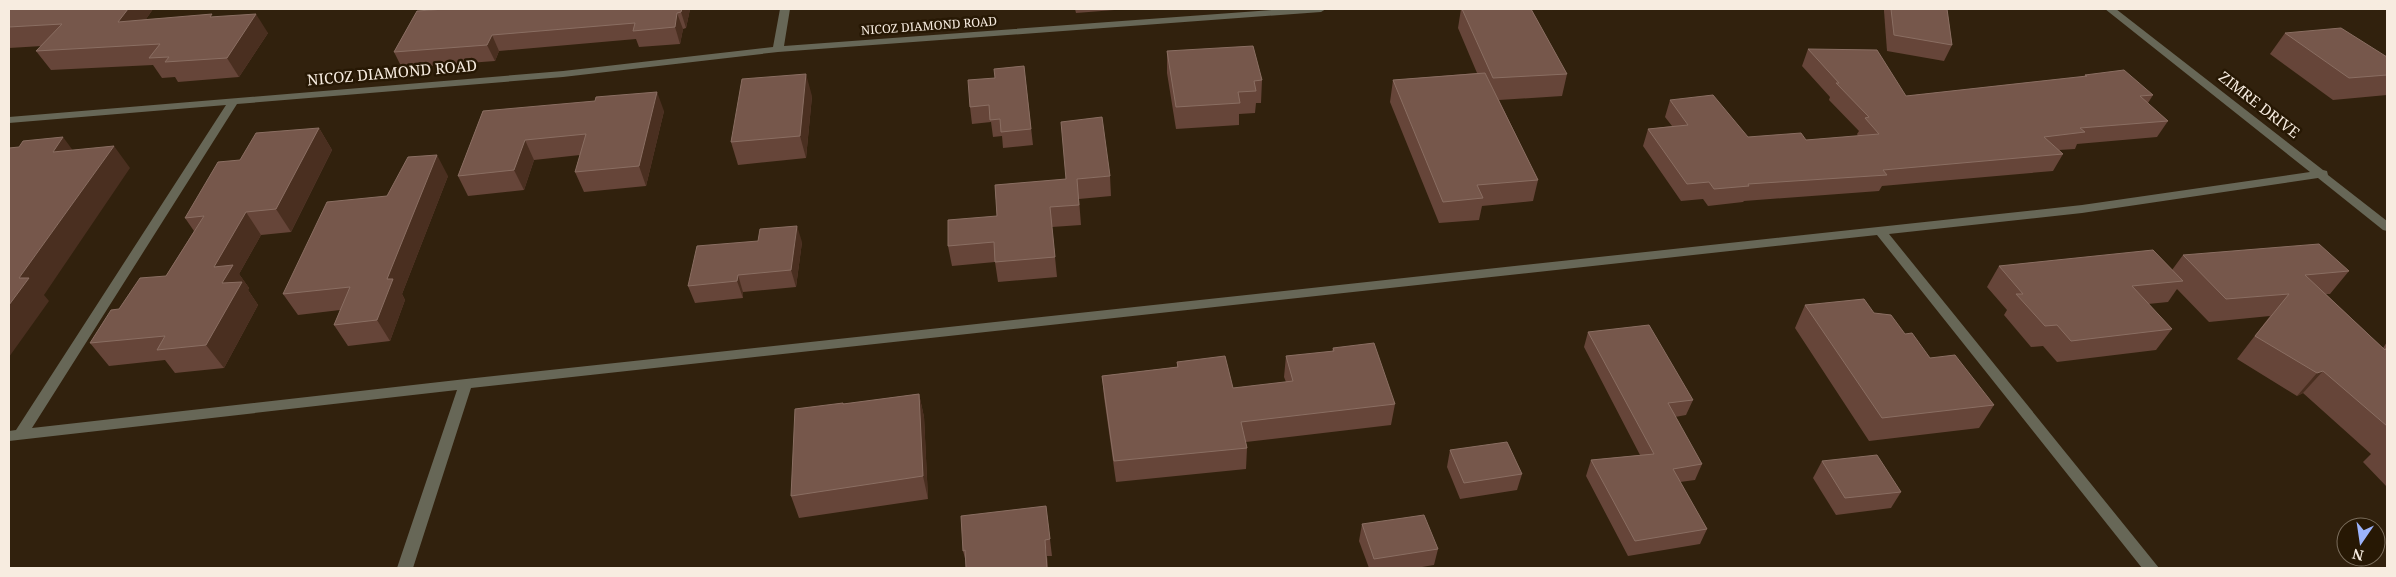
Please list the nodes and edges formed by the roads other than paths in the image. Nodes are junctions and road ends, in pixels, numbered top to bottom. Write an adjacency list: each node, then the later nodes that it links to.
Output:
1 (785, 9): 5 (street)
2 (1321, 9): 4 (street, NICOZ DIAMOND ROAD)
3 (2110, 9): 8 (street, ZIMRE DRIVE)
4 (1199, 14): 5 (street, NICOZ DIAMOND ROAD)
5 (778, 49): 6 (street, NICOZ DIAMOND ROAD)
6 (234, 101): 7 (street, NICOZ DIAMOND ROAD); 12 (street)
7 (9, 120)
8 (2323, 174): 9 (street, ZIMRE DRIVE); 10 (street)
9 (2387, 227)
10 (1880, 231): 11 (street); 14 (street)
11 (466, 384): 12 (street); 13 (street)
12 (14, 436)
13 (405, 568)
14 (2151, 568)

